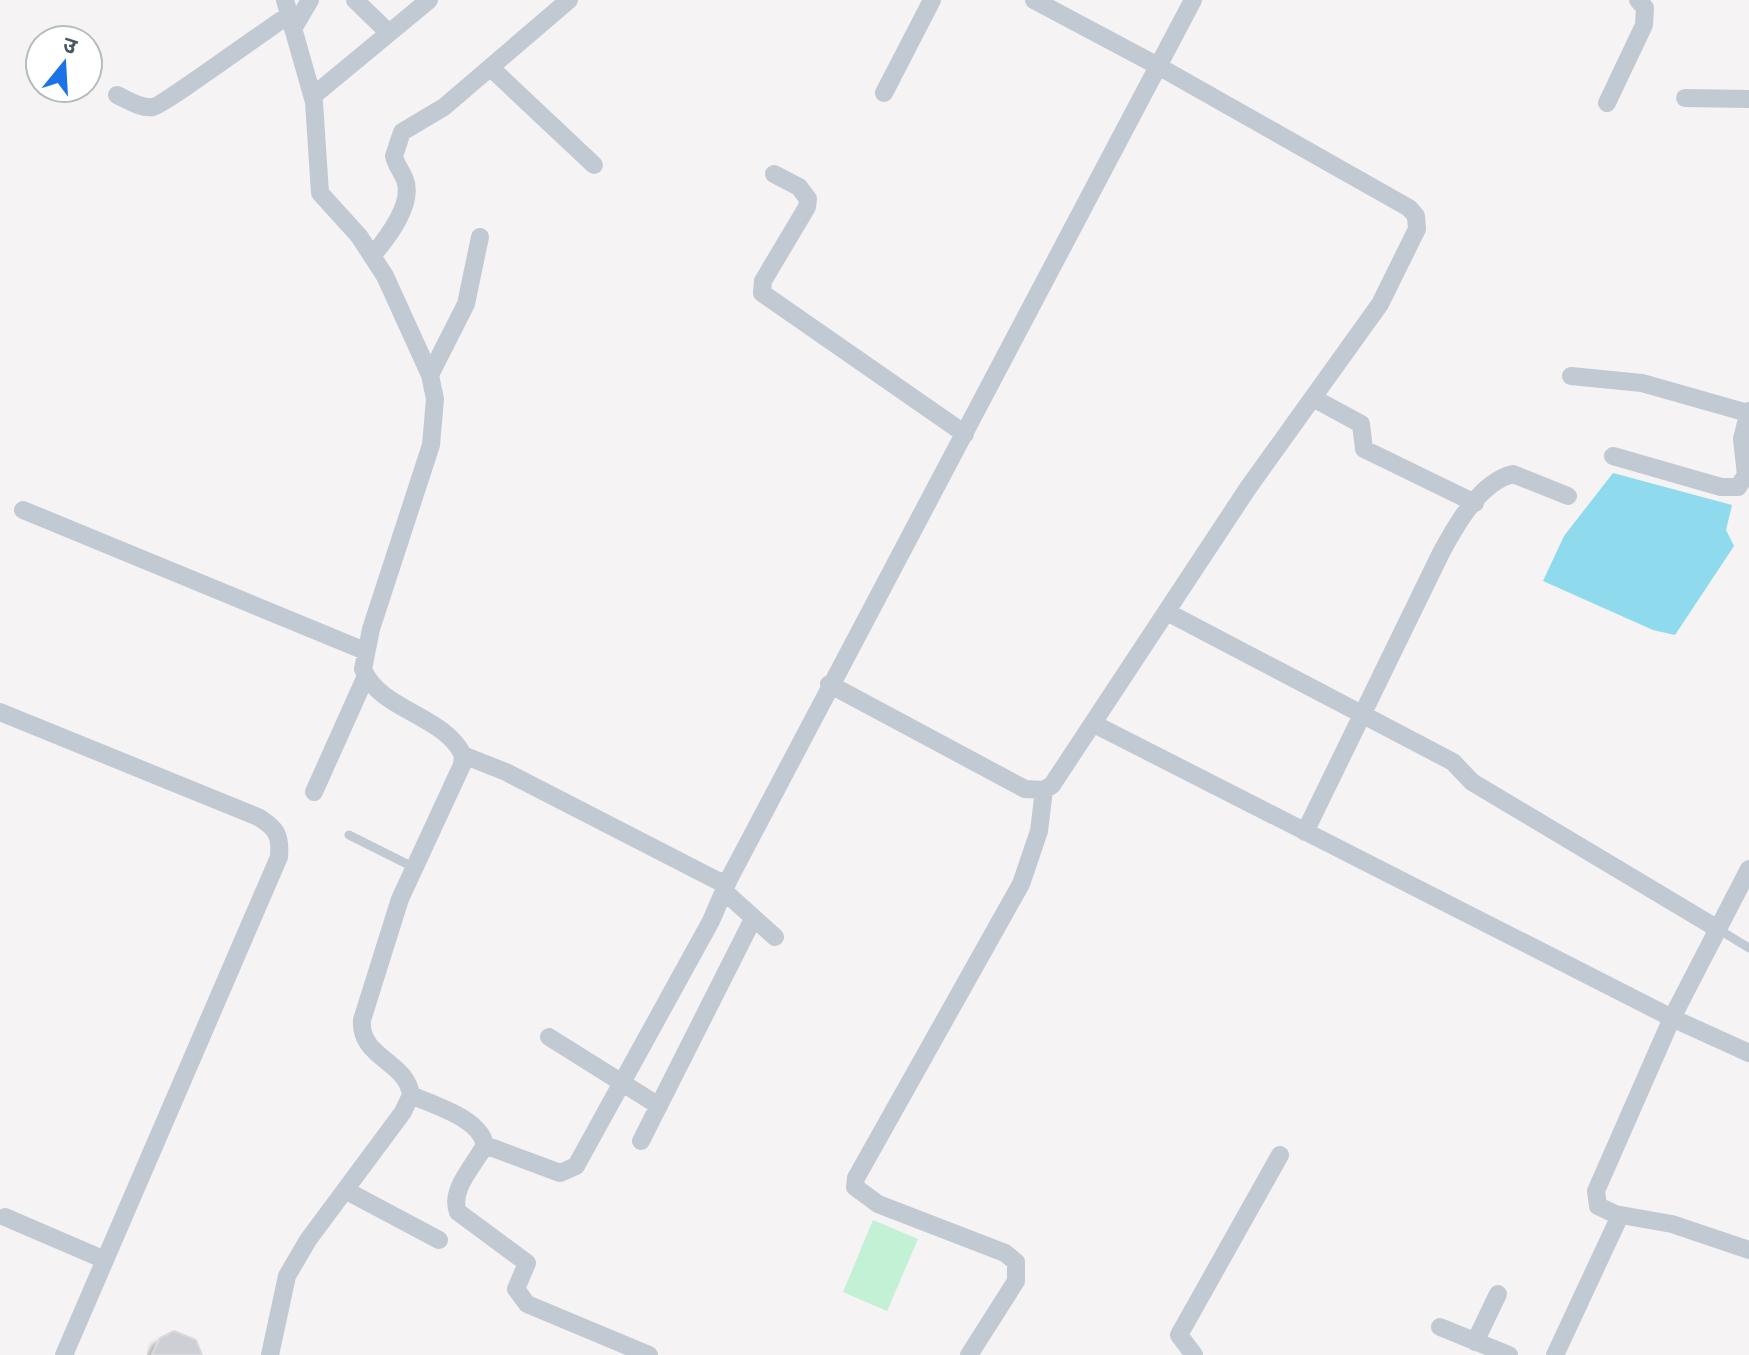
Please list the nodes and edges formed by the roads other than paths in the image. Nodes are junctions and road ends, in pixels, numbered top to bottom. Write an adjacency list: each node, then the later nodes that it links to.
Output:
1 (310, 0): 10 (street)
2 (355, 0): 11 (street)
3 (429, 0): 11 (street)
4 (569, 0): 13 (street)
5 (932, 0): 14 (street)
6 (1034, 0): 9 (street)
7 (1193, 0): 12 (street)
8 (1638, 0): 19 (street)
9 (1058, 6): 12 (street)
10 (289, 15): 15 (street); 16 (street)
11 (389, 33): 16 (street)
12 (1158, 66): 26 (street); 28 (street)
13 (492, 69): 20 (street); 23 (street)
14 (884, 93)
15 (117, 95)
16 (313, 96): 23 (street)
17 (1685, 98): 18 (street)
18 (1749, 99)
19 (1607, 103)
20 (594, 165)
21 (774, 174): 28 (street)
22 (480, 237): 24 (street)
23 (373, 255): 24 (street)
24 (430, 375): 34 (street)
25 (1571, 376): 27 (street)
26 (1313, 398): 31 (street); 33 (street)
27 (1749, 412): 29 (street)
28 (965, 434): 36 (street)
29 (1613, 456)
30 (1568, 496): 31 (street)
31 (1475, 503): 38 (street)
32 (23, 510): 34 (street)
33 (1167, 612): 38 (street); 39 (street)
34 (365, 651): 35 (street)
35 (366, 676): 40 (street); 42 (street)
36 (829, 684): 41 (street); 47 (street)
37 (0, 712): 66 (street)
38 (1362, 716): 43 (street); 49 (street)
39 (1094, 724): 41 (street); 43 (street)
40 (463, 755): 45 (street); 47 (street)
41 (1044, 790): 73 (street)
42 (314, 792)
43 (1305, 832): 52 (street)
44 (349, 835): 45 (lane)
45 (413, 867): 56 (street)
46 (1749, 869): 49 (street)
47 (727, 885): 50 (street); 55 (street)
48 (751, 923): 57 (street)
49 (1718, 929): 51 (lane); 52 (street)
50 (775, 937)
51 (1749, 948)
52 (1672, 1018): 54 (street); 62 (street)
53 (549, 1037): 55 (street)
54 (1749, 1053)
55 (624, 1084): 57 (street); 59 (street)
56 (411, 1095): 59 (street); 61 (street)
57 (659, 1106): 58 (street)
58 (641, 1141)
59 (485, 1145): 72 (street)
60 (1280, 1155): 74 (street)
61 (345, 1190): 64 (street); 71 (street)
62 (1615, 1214): 65 (street); 76 (street)
63 (5, 1217): 66 (street)
64 (439, 1240)
65 (1749, 1250)
66 (105, 1260): 70 (street)
67 (1498, 1294): 69 (street)
68 (1440, 1327): 69 (street)
69 (1475, 1342): 75 (street)
70 (64, 1355)
71 (270, 1355)
72 (649, 1355)
73 (969, 1355)
74 (1194, 1355)
75 (1509, 1355)
76 (1555, 1355)

